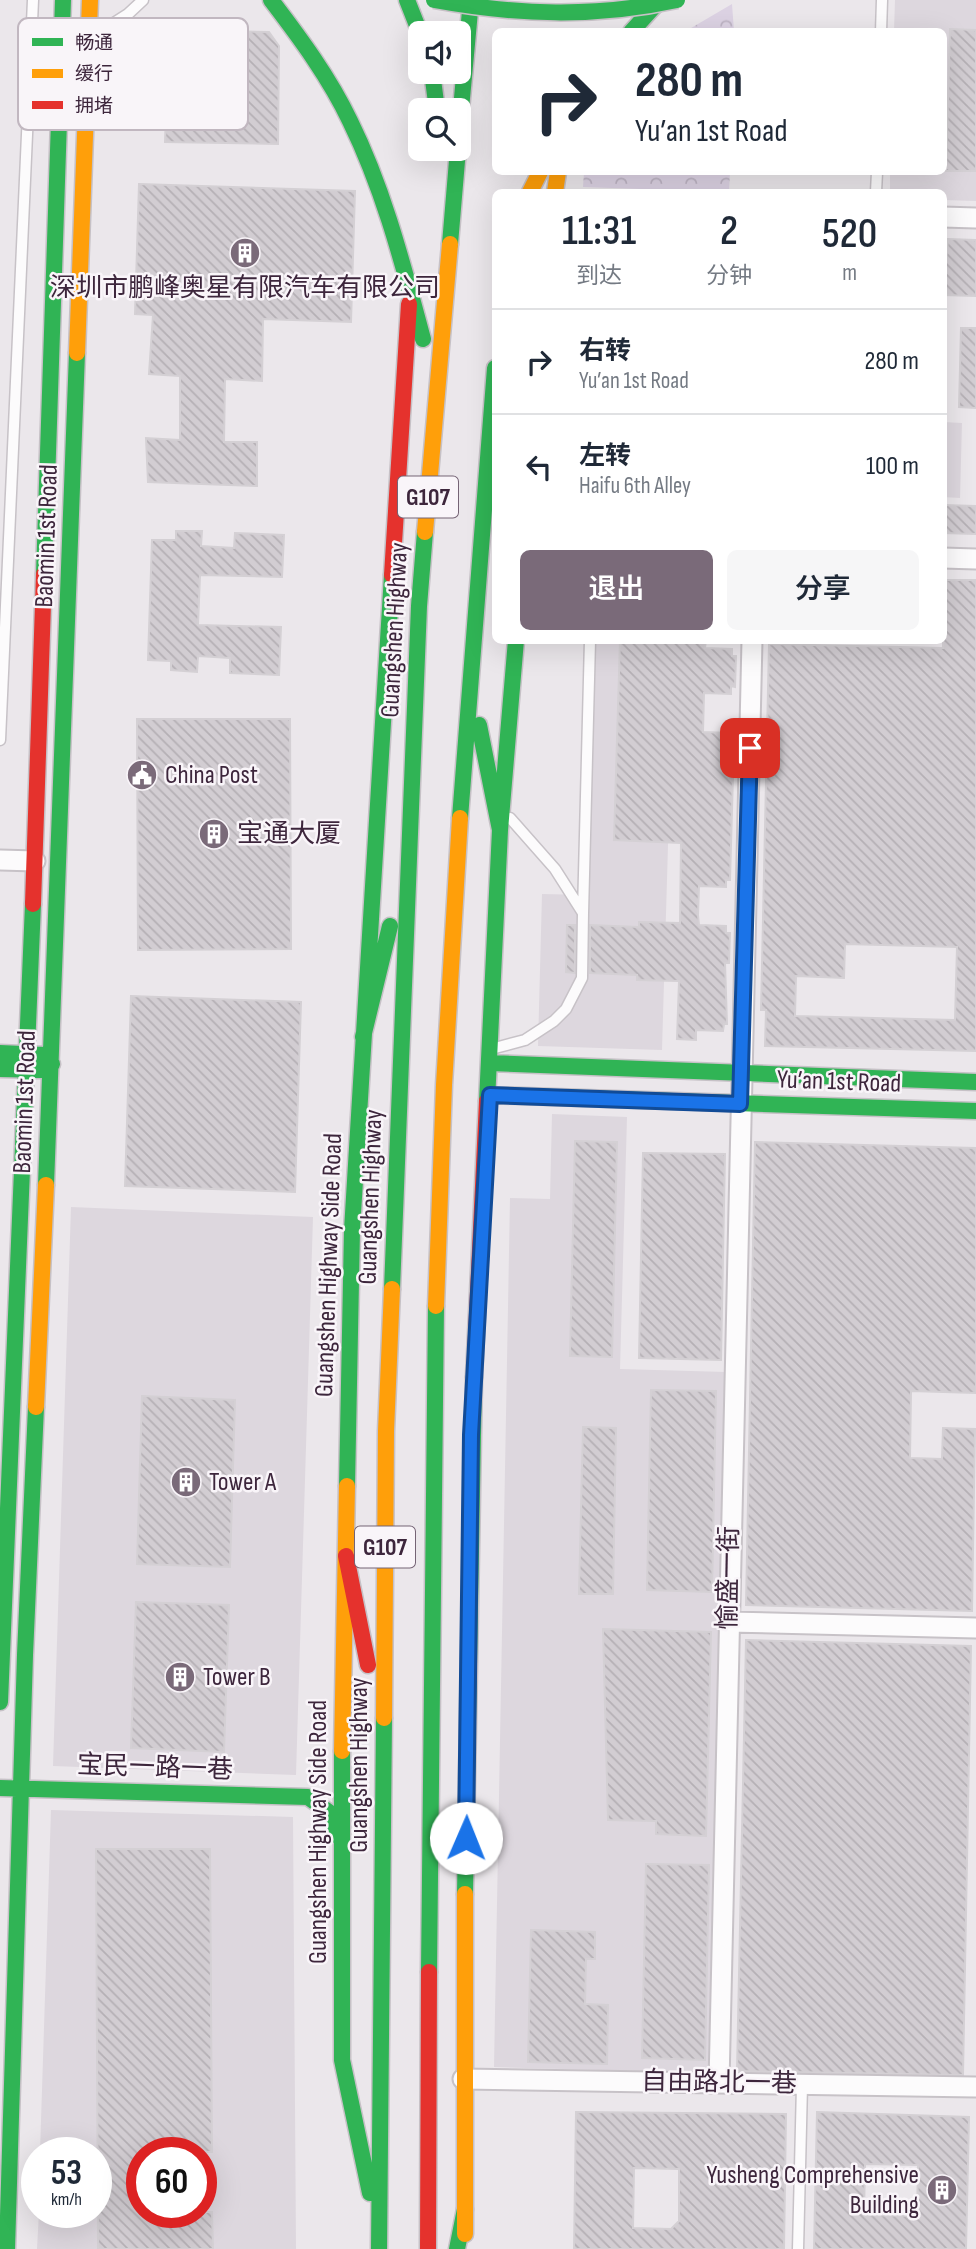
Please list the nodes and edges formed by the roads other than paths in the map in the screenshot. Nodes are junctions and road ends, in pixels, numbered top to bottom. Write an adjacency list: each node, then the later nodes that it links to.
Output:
1 (33, 0): 15 (lane)
2 (63, 0): 16 (main road, Baomin 1st Road)
3 (90, 0): 17 (main road, Baomin 1st Road)
4 (143, 0): 18 (lane)
5 (271, 0): 32 (main road)
6 (407, 0): 19 (main road)
7 (434, 0): 13 (main road, bridge)
8 (527, 0): 20 (main road)
9 (595, 0): 14 (main road, bridge)
10 (660, 0): 21 (main road)
11 (677, 0): 14 (main road, bridge)
12 (882, 0): 22 (lane)
13 (457, 2): 14 (main road, bridge); 24 (main road)
14 (549, 13)
15 (32, 18)
16 (62, 18)
17 (90, 18)
18 (122, 18)
19 (416, 21)
20 (524, 28)
21 (635, 28)
22 (881, 28)
23 (342, 71): 32 (main road)
24 (458, 98)
25 (27, 130): 42 (lane)
26 (59, 130): 47 (main road, Baomin 1st Road)
27 (86, 130): 53 (main road, Baomin 1st Road)
28 (457, 161): 35 (main road, Guangshen Highway / G107)
29 (947, 217): 30 (street)
30 (976, 218)
31 (426, 285): 33 (main road)
32 (410, 292): 33 (main road); 49 (main road, Guangshen Highway Side Road)
33 (423, 353): 35 (main road)
34 (492, 403): 41 (main road, G107)
35 (424, 543): 45 (main road, Guangshen Highway / G107)
36 (947, 558): 37 (street)
37 (976, 559)
38 (516, 644): 43 (main road)
39 (590, 644): 48 (lane)
40 (752, 644): 55 (street, 愉盛一街)
41 (469, 675): 44 (main road); 77 (main road, G107)
42 (0, 740)
43 (502, 811): 44 (main road); 48 (lane)
44 (500, 830): 51 (main road)
45 (409, 846): 49 (main road); 64 (main road, Guangshen Highway / G107)
46 (0, 860): 47 (street)
47 (35, 861): 52 (main road, Baomin 1st Road)
48 (583, 913): 51 (lane)
49 (363, 1037): 60 (main road, Guangshen Highway Side Road)
50 (0, 1053): 52 (main road)
51 (491, 1056): 55 (main road, Yu’an 1st Road); 57 (main road)
52 (25, 1062): 53 (main road); 54 (main road); 63 (main road, Baomin 1st Road)
53 (52, 1064): 67 (main road, Baomin 1st Road)
54 (0, 1069)
55 (741, 1073): 56 (main road, Yu’an 1st Road); 58 (street, 愉盛一街)
56 (976, 1082)
57 (490, 1095): 58 (main road, Yu’an 1st Road); 70 (main road)
58 (740, 1104): 59 (main road, Yu’an 1st Road); 61 (street, 愉盛一街)
59 (976, 1111)
60 (345, 1556): 64 (main road); 65 (main road, Guangshen Highway Side Road)
61 (728, 1622): 62 (street); 71 (street, 愉盛一街)
62 (976, 1628)
63 (0, 1702)
64 (383, 1735): 75 (main road, Guangshen Highway / G107)
65 (342, 1759): 68 (main road); 69 (main road, Guangshen Highway Side Road)
66 (0, 1788): 67 (main road, 宝民一路一巷)
67 (21, 1788): 68 (main road, 宝民一路一巷); 76 (main road, Baomin 1st Road)
68 (308, 1797): 69 (main road)
69 (340, 1839): 75 (main road, Guangshen Highway Side Road)
70 (463, 2080): 71 (street, 自由路北一巷); 74 (main road)
71 (719, 2083): 72 (street, 自由路北一巷)
72 (802, 2085): 73 (street, 自由路北一巷); 80 (lane)
73 (976, 2087)
74 (465, 2209): 78 (main road); 79 (main road)
75 (379, 2243)
76 (7, 2249)
77 (428, 2249)
78 (457, 2249)
79 (466, 2249)
80 (798, 2249)

